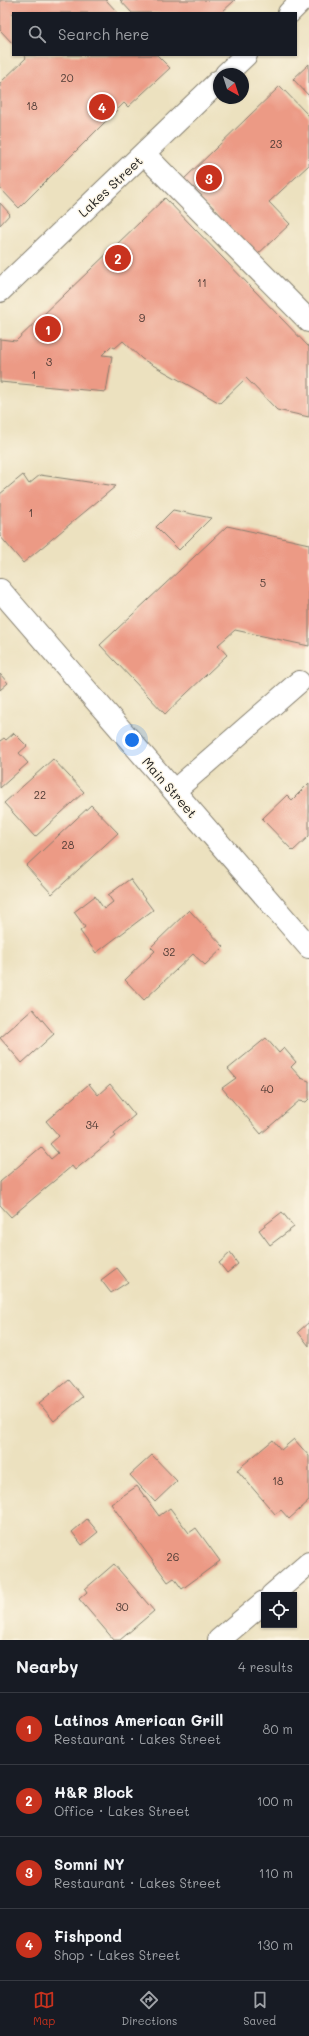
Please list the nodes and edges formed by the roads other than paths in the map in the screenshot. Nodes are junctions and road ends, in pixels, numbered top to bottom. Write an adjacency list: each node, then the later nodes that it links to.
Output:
1 (302, 0): 2 (street)
2 (290, 12)
3 (245, 56): 4 (street)
4 (232, 68)
5 (213, 87): 6 (street, Lakes Street)
6 (144, 154): 7 (street, Lakes Street); 8 (street)
7 (0, 291)
8 (309, 322)
9 (0, 590): 11 (street, Main Street)
10 (299, 682): 11 (street)
11 (174, 791): 12 (street, Main Street)
12 (309, 947)
13 (309, 1563): 14 (street)
14 (275, 1592)
15 (261, 1605): 16 (street)
16 (219, 1640)

